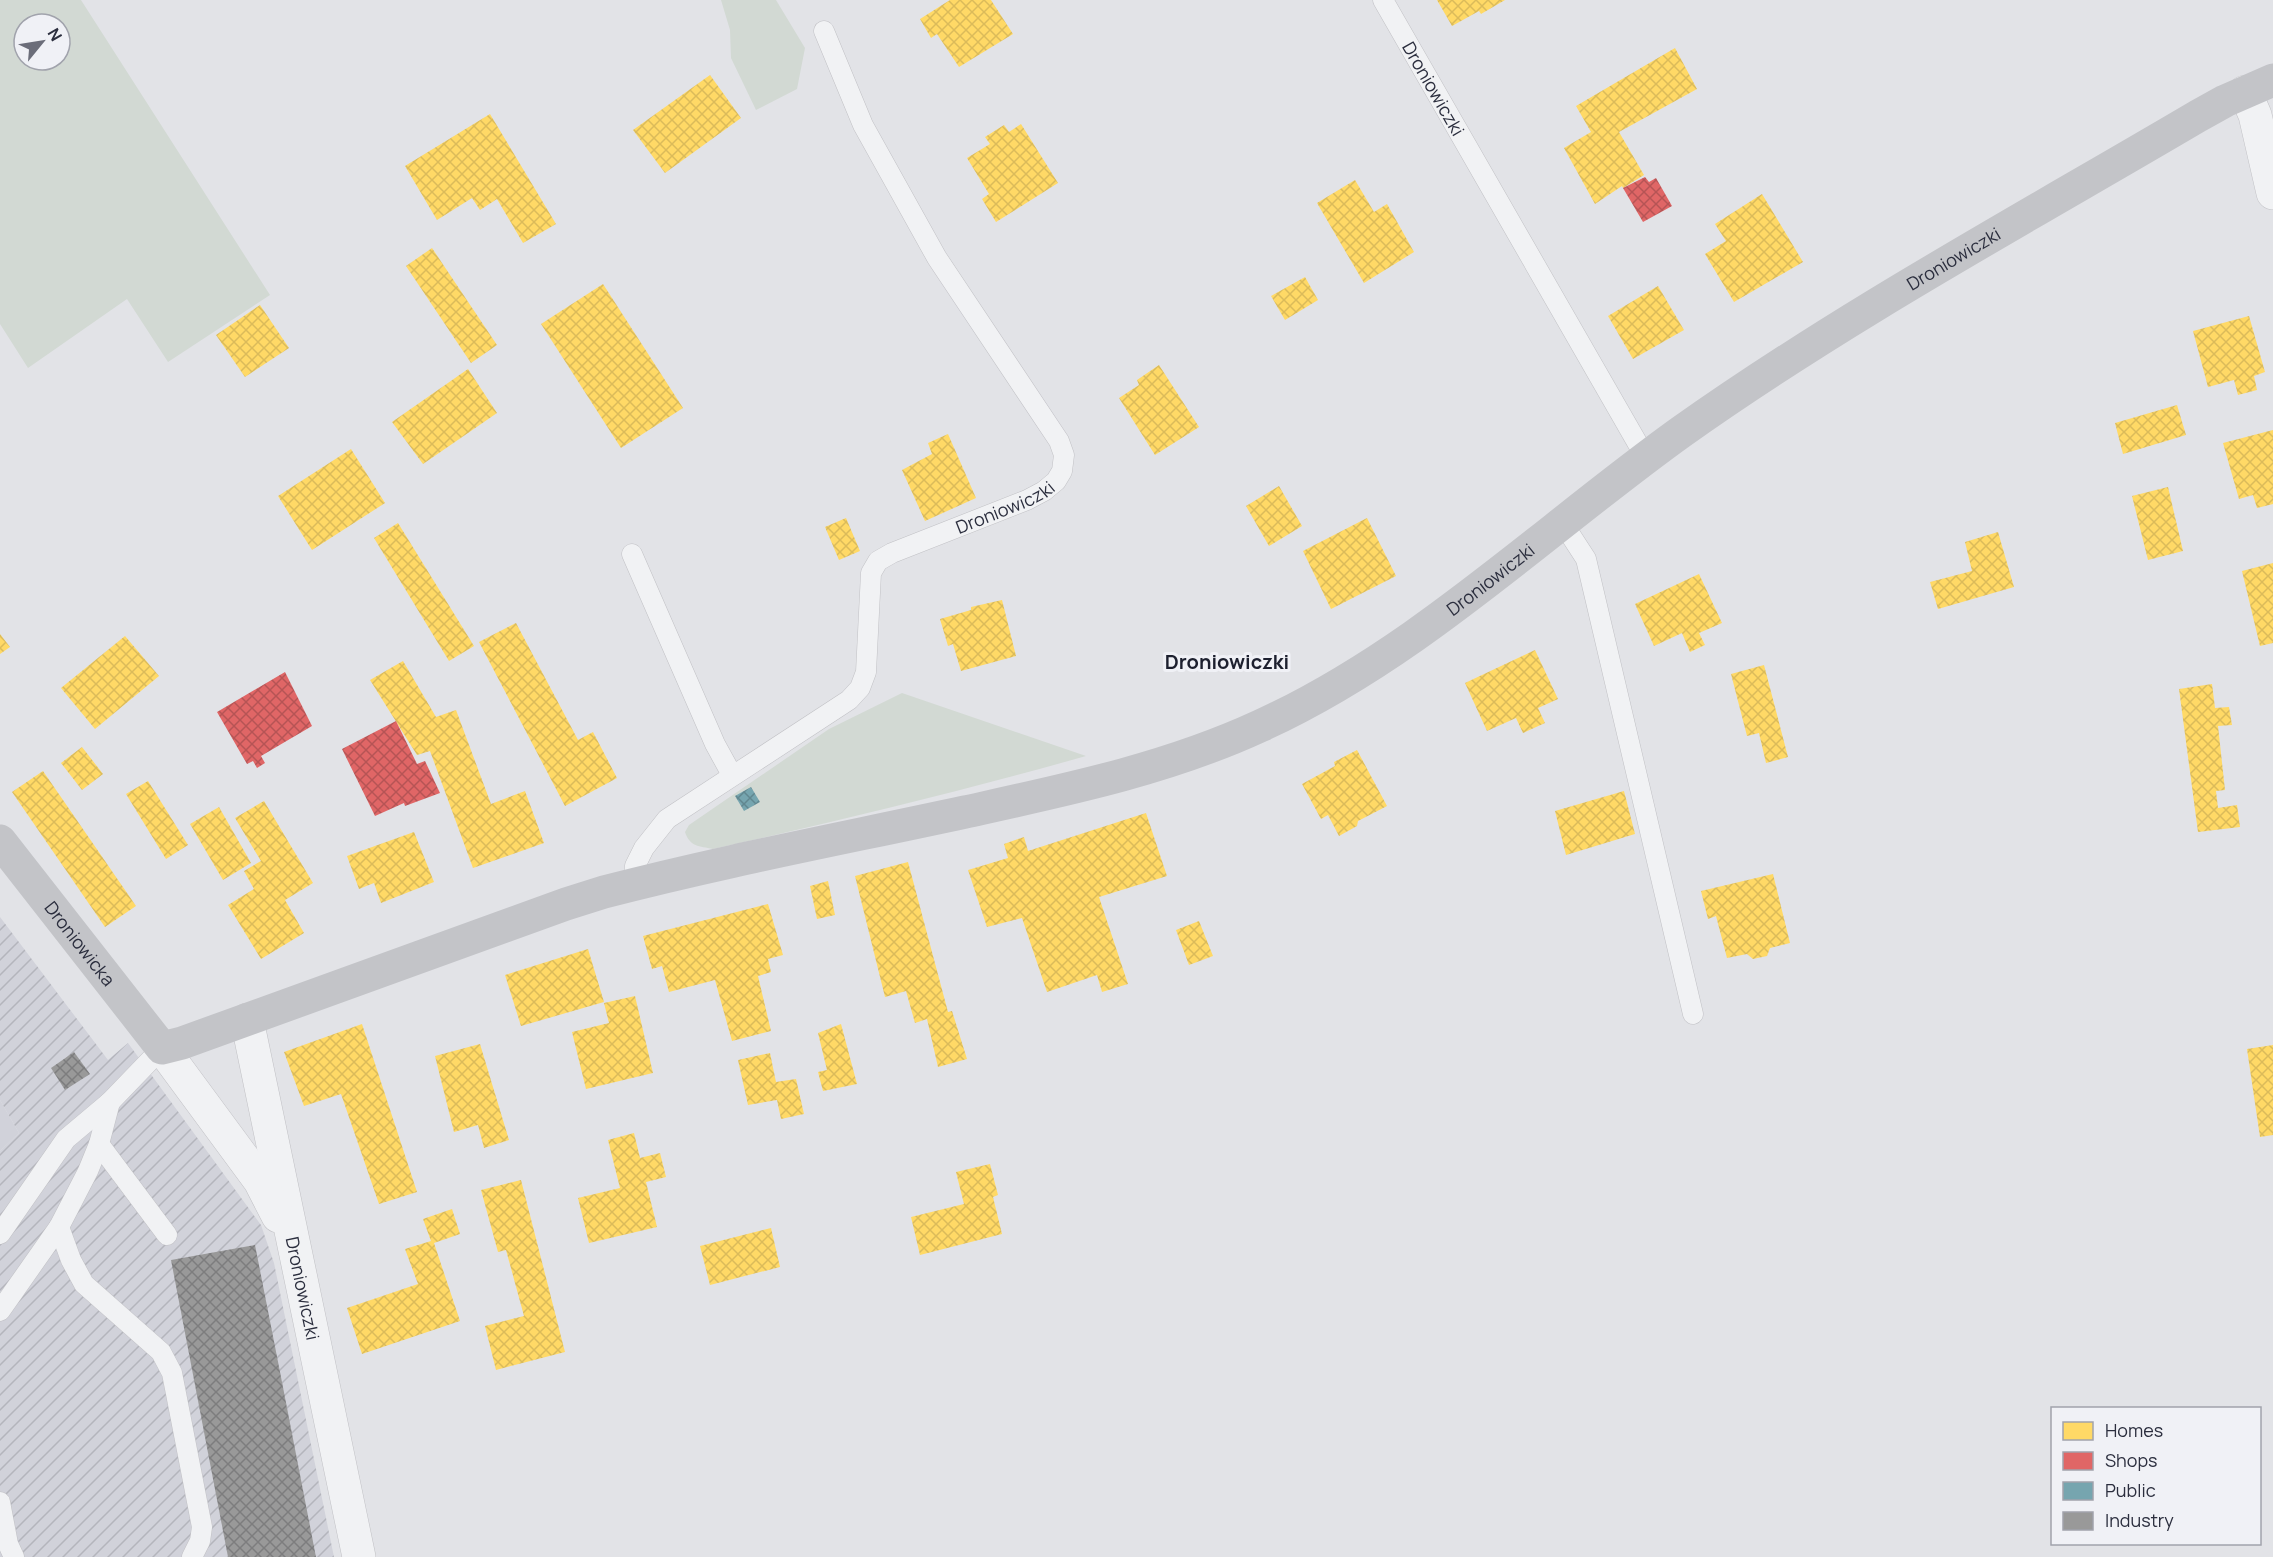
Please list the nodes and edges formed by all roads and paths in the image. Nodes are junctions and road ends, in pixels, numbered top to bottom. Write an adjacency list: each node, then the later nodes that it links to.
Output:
1 (1383, 0): 5 (lane, Droniowiczki)
2 (824, 31): 8 (lane, Droniowiczki)
3 (2259, 86): 4 (street); 5 (street, Droniowiczki)
4 (2273, 193)
5 (1646, 458): 6 (street, Droniowiczki)
6 (1562, 522): 10 (street, Droniowiczki); 11 (lane)
7 (632, 554): 8 (lane)
8 (732, 775): 10 (lane, Droniowiczki)
9 (0, 841): 13 (street, Droniowicka)
10 (633, 885): 12 (street, Droniowiczki)
11 (1693, 1014)
12 (247, 1020): 13 (street, Droniowiczki); 19 (street, Droniowiczki)
13 (162, 1048): 14 (lane); 19 (street)
14 (110, 1102): 15 (lane); 17 (lane)
15 (99, 1144): 16 (lane); 18 (lane)
16 (59, 1227): 20 (lane); 23 (lane)
17 (0, 1234)
18 (167, 1235)
19 (296, 1256): 24 (street, Droniowiczki)
20 (0, 1311)
21 (0, 1502): 22 (lane)
22 (14, 1557)
23 (192, 1557)
24 (358, 1557)

